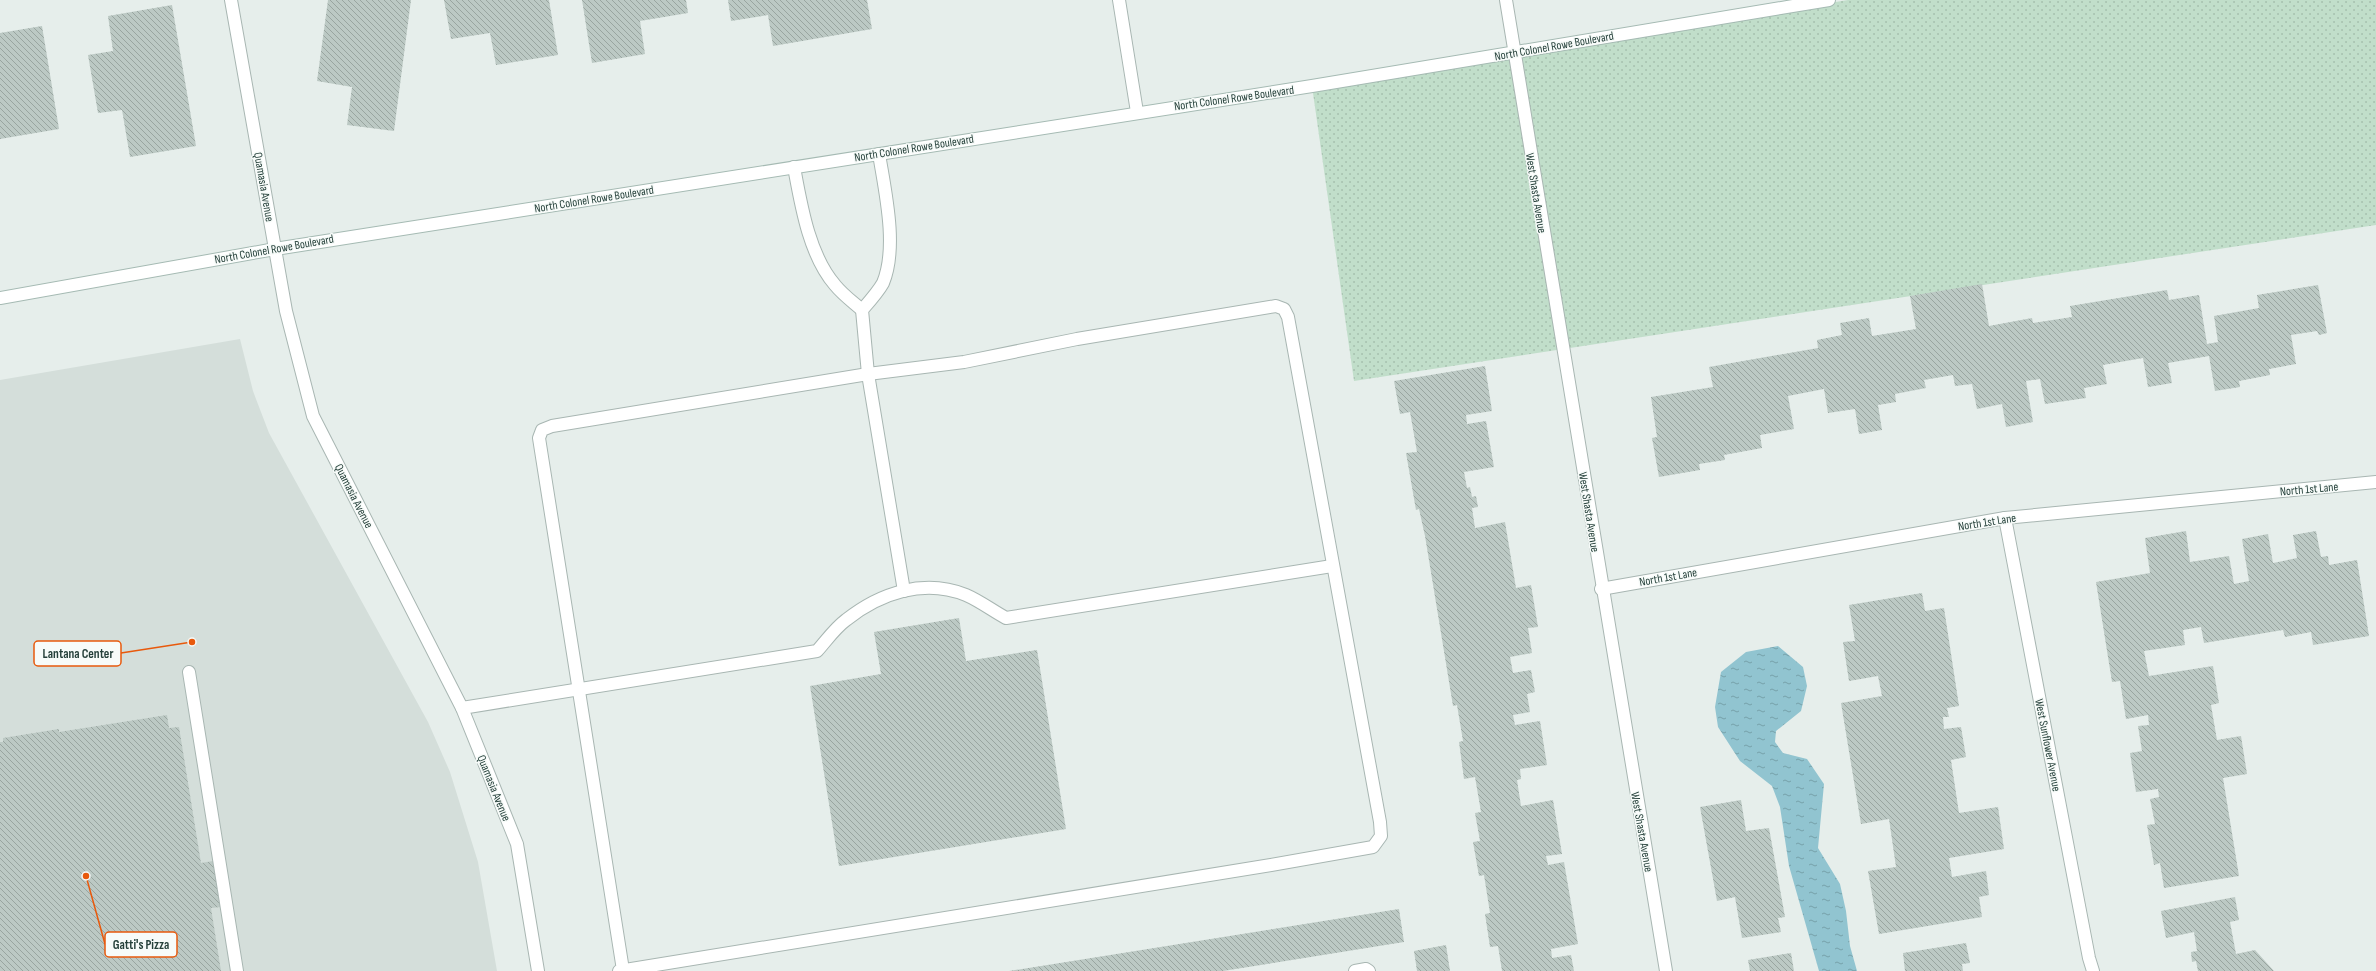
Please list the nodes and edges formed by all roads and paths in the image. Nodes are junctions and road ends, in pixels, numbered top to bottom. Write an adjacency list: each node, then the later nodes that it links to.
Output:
1 (231, 0): 9 (street, Quamasia Avenue)
2 (1119, 0): 6 (street)
3 (1506, 0): 5 (street, West Shasta Avenue)
4 (1829, 0): 5 (street, North Colonel Rowe Boulevard)
5 (1514, 53): 6 (street, North Colonel Rowe Boulevard); 16 (street, West Shasta Avenue)
6 (1137, 112): 7 (street, North Colonel Rowe Boulevard)
7 (879, 154): 8 (street, North Colonel Rowe Boulevard); 11 (street)
8 (794, 167): 9 (street, North Colonel Rowe Boulevard); 11 (street)
9 (275, 248): 10 (street, North Colonel Rowe Boulevard); 20 (street, Quamasia Avenue)
10 (0, 298)
11 (862, 310): 12 (street)
12 (868, 374): 15 (street); 17 (street); 19 (street)
13 (2376, 482): 14 (street, North 1st Lane)
14 (2005, 518): 16 (street, North 1st Lane); 27 (street, West Sunflower Avenue)
15 (1332, 566): 17 (street); 23 (street)
16 (1601, 589): 26 (street, West Shasta Avenue)
17 (904, 590): 19 (street)
18 (189, 672): 21 (street)
19 (578, 690): 20 (street); 23 (street)
20 (462, 708): 22 (street, Quamasia Avenue)
21 (237, 971)
22 (538, 971)
23 (621, 971)
24 (1355, 971): 25 (street)
25 (1369, 971)
26 (1666, 971)
27 (2093, 971)

